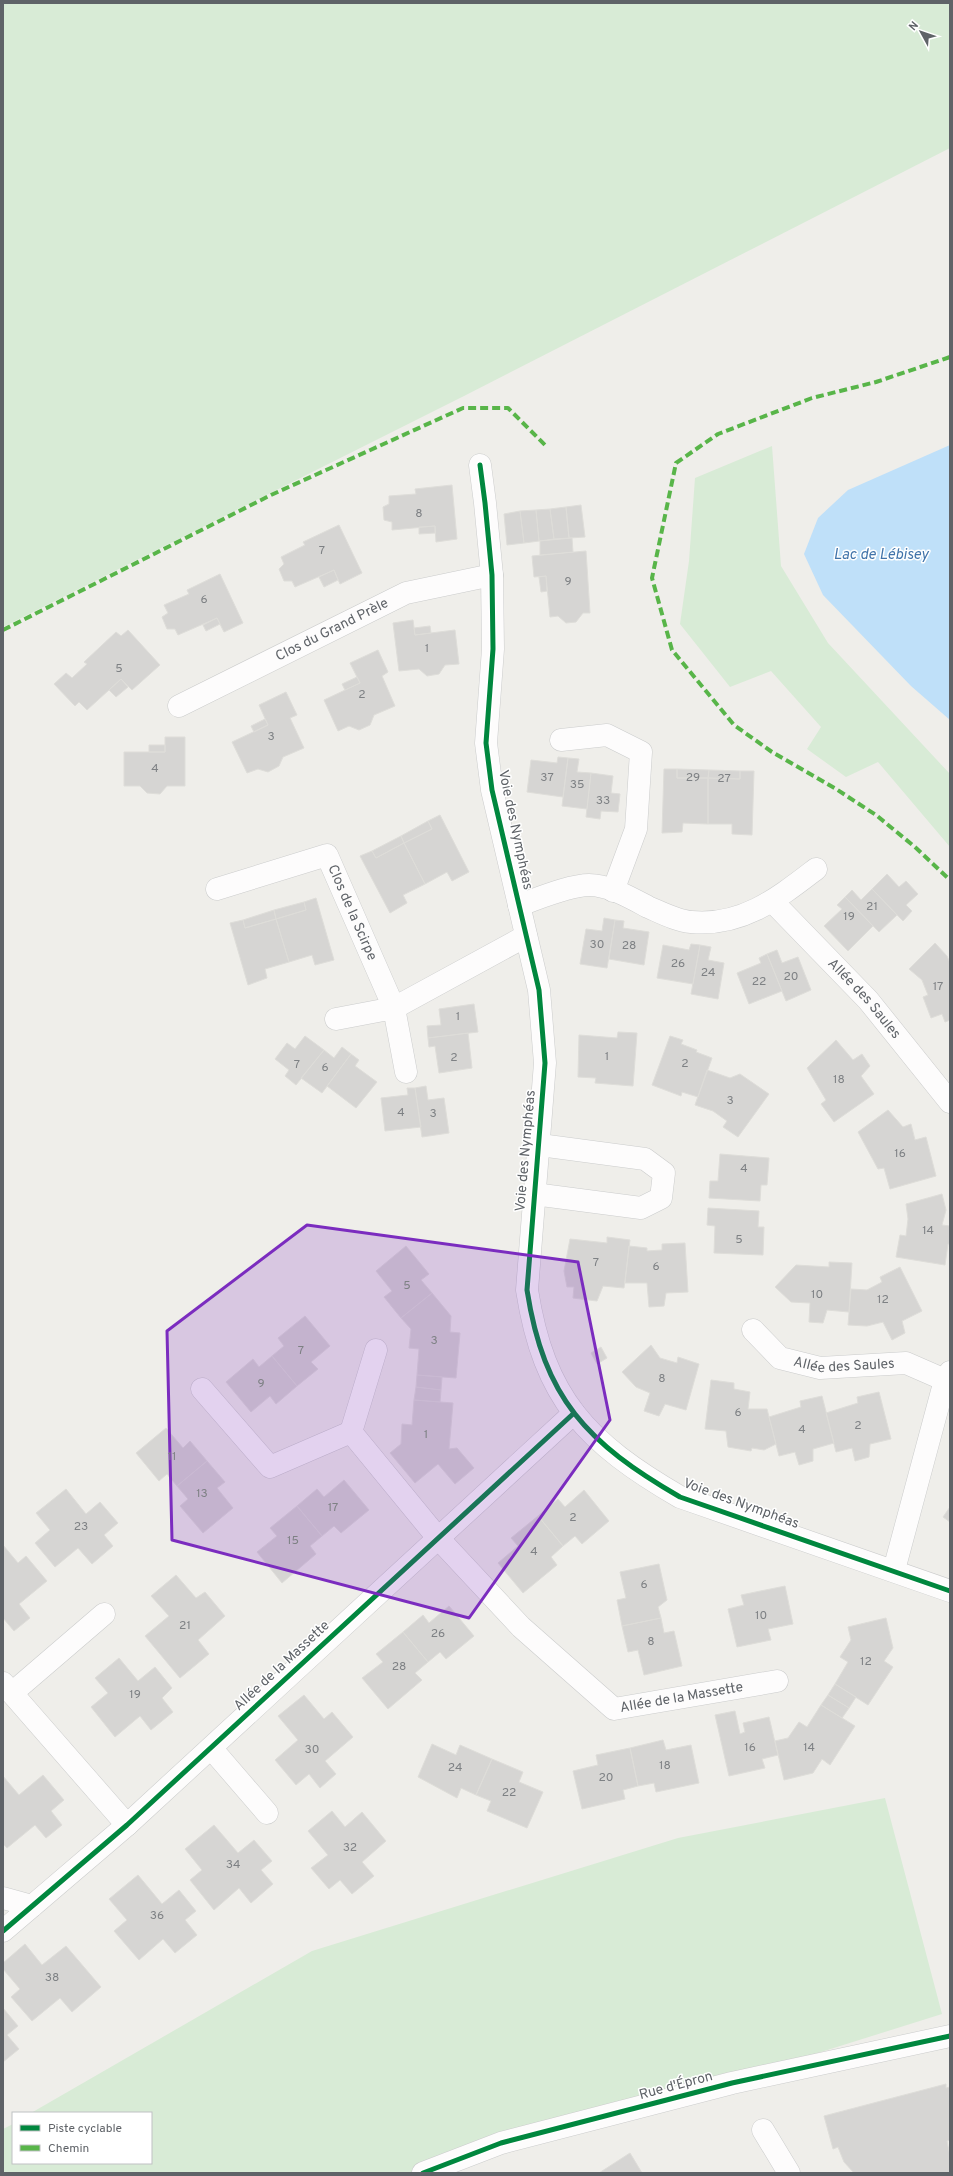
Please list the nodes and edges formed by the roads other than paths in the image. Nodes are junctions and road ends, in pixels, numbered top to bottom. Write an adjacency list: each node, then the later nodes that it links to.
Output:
1 (480, 465): 2 (street, Voie des Nymphéas)
2 (492, 575): 3 (street, Clos du Grand Prèle); 9 (street, Voie des Nymphéas)
3 (179, 706)
4 (561, 740): 7 (street)
5 (816, 869): 8 (street)
6 (218, 889): 11 (street, Clos de la Scirpe)
7 (614, 891): 8 (street); 9 (street)
8 (773, 902): 14 (street, Allée des Saules)
9 (519, 905): 10 (street, Voie des Nymphéas)
10 (526, 936): 11 (street); 15 (street, Voie des Nymphéas)
11 (394, 1008): 12 (street); 13 (street, Clos de la Scirpe)
12 (336, 1019)
13 (406, 1072)
14 (950, 1102)
15 (540, 1145): 16 (street, Voie des Nymphéas); 16 (street)
16 (534, 1194): 21 (street, Voie des Nymphéas)
17 (754, 1330): 19 (street, Allée des Saules)
18 (376, 1350): 22 (street)
19 (947, 1376): 24 (street, Allée des Saules)
20 (202, 1389): 22 (street)
21 (574, 1413): 23 (street, Allée de la Massette); 24 (street, Voie des Nymphéas)
22 (351, 1432): 23 (street, Allée de la Massette)
23 (438, 1538): 27 (street, Allée de la Massette); 29 (street, Allée de la Massette)
24 (894, 1570): 25 (street, Voie des Nymphéas)
25 (950, 1592)
26 (104, 1614): 28 (street)
27 (777, 1681)
28 (8, 1688): 31 (street)
29 (211, 1748): 30 (street); 31 (street, Allée de la Massette)
30 (267, 1814)
31 (127, 1825): 33 (street, Allée de la Massette)
32 (3, 1898): 33 (street)
33 (32, 1906): 34 (street, Allée de la Massette)
34 (3, 1931)
35 (946, 2037): 37 (street, Rue d'Épron)
36 (763, 2130): 38 (street)
37 (423, 2173)
38 (789, 2173)

